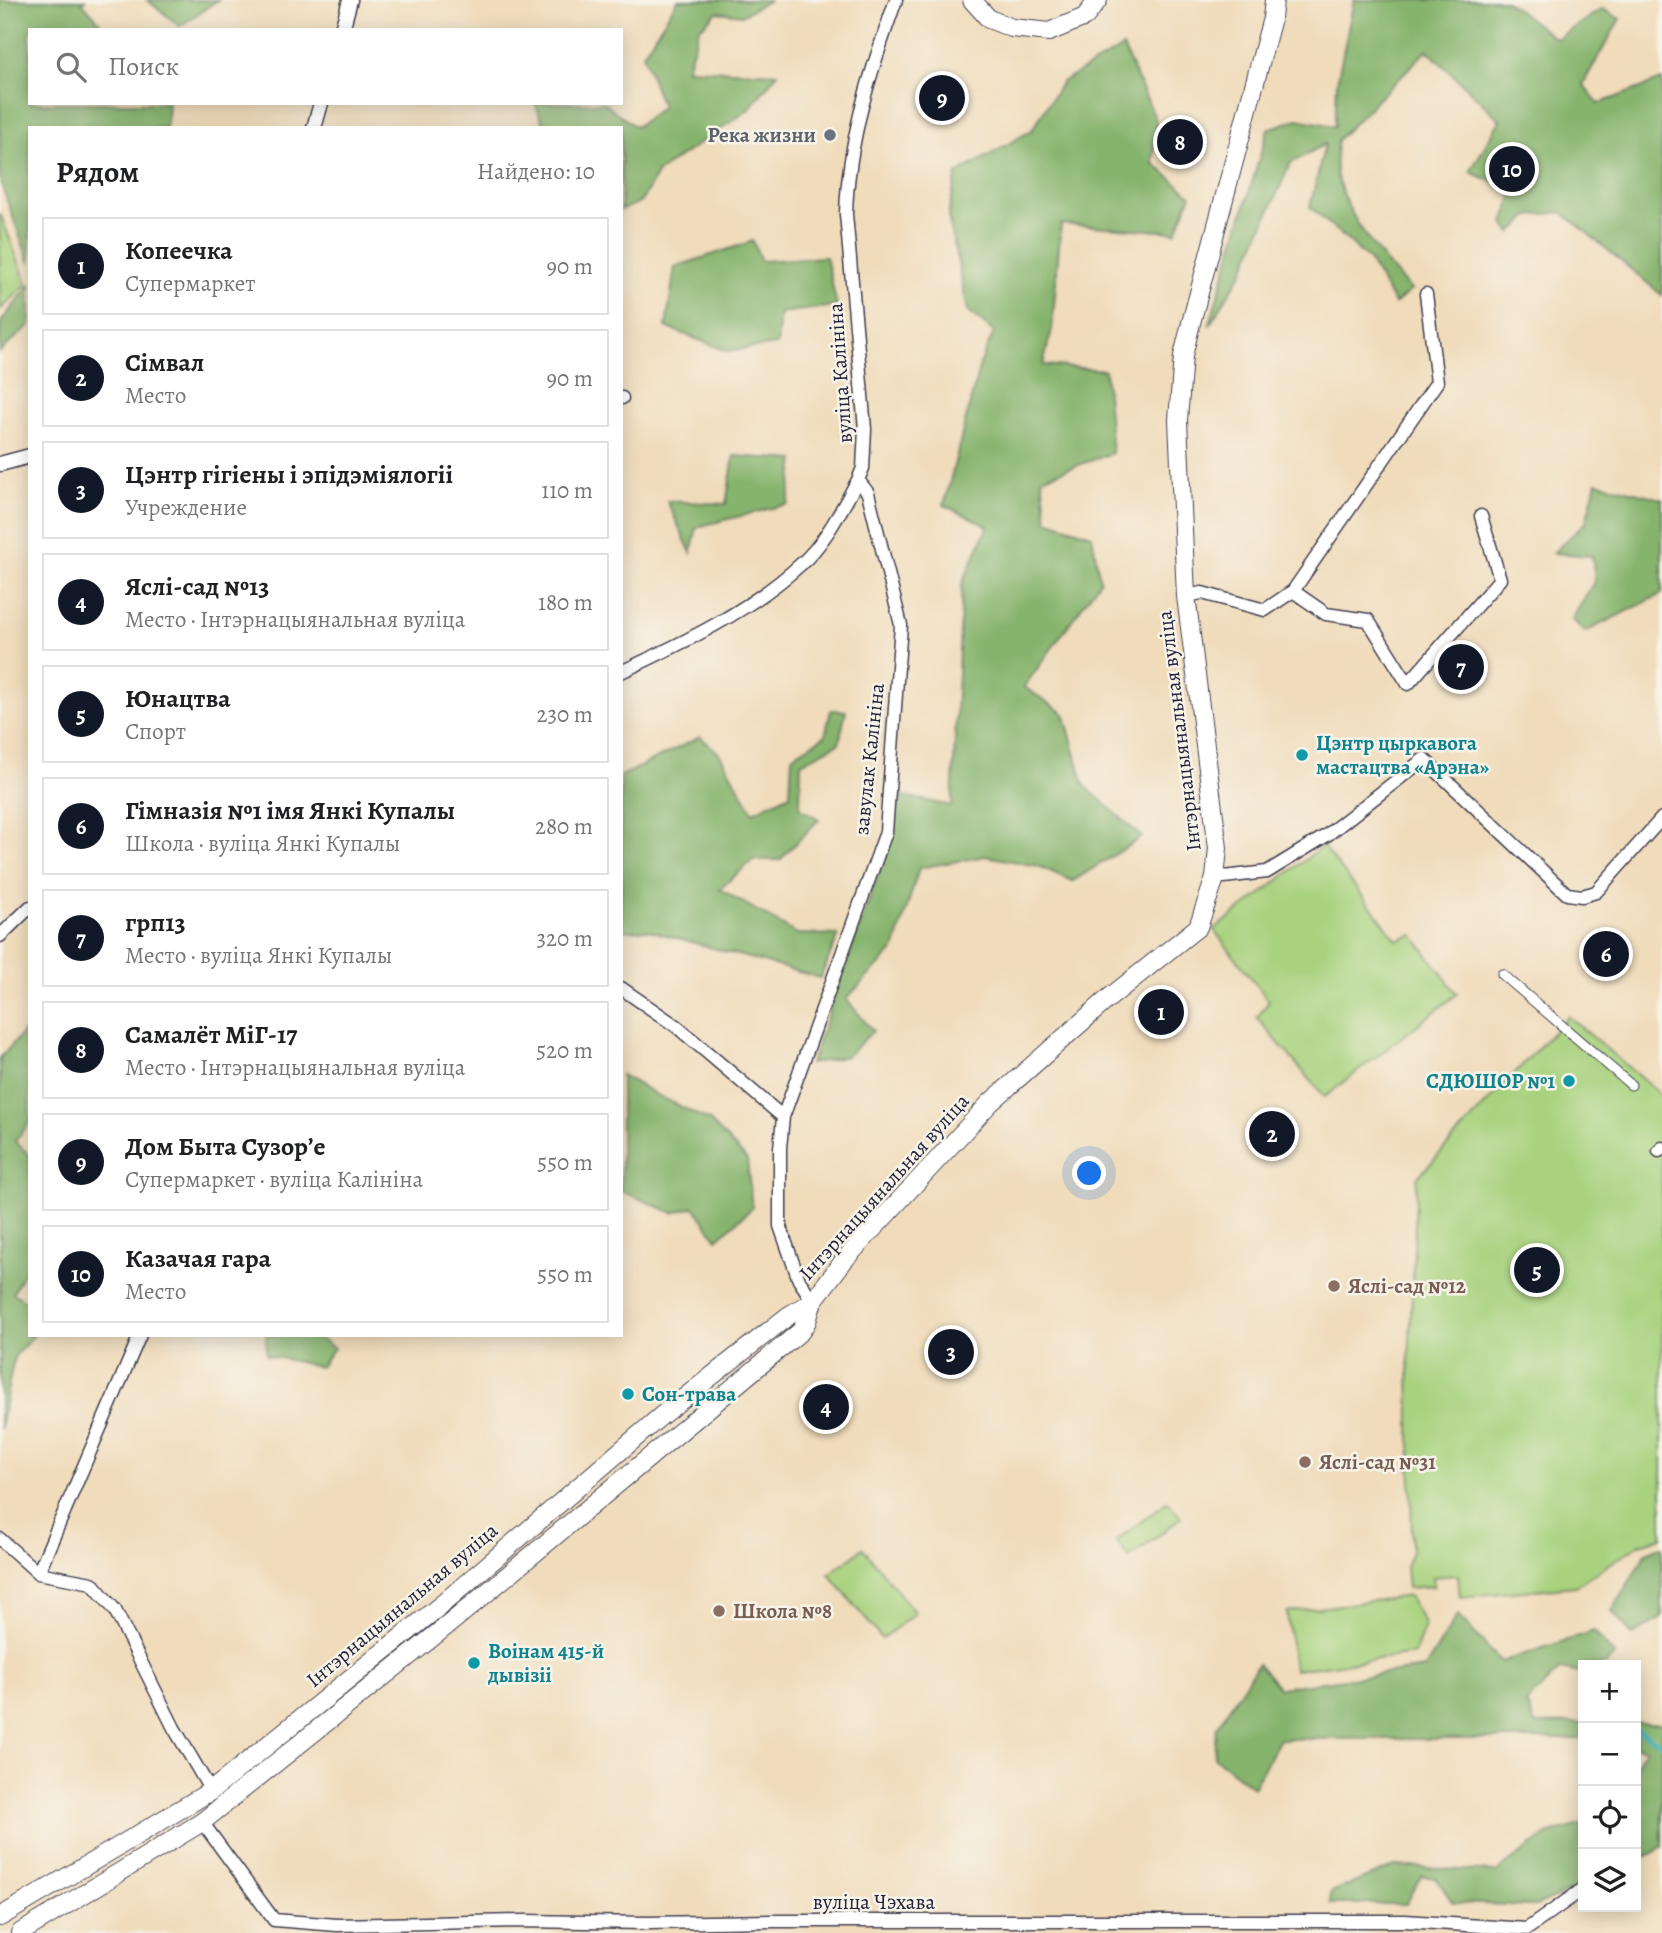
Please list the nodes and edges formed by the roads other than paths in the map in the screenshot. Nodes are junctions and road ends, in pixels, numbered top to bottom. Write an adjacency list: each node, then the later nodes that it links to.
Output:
1 (350, 0): 8 (street)
2 (896, 0): 7 (street, вуліца Калініна)
3 (905, 0): 7 (street)
4 (972, 0): 5 (main road)
5 (1098, 0)
6 (1274, 0): 17 (main road, Інтэрнацыянальная вуліца)
7 (890, 17): 14 (street, вуліца Калініна)
8 (343, 28)
9 (320, 105): 10 (street)
10 (315, 126)
11 (1426, 294): 16 (street)
12 (28, 457): 13 (street)
13 (0, 464)
14 (858, 480): 18 (street, вуліца Калініна); 26 (street, завулак Калініна)
15 (1481, 516): 16 (street)
16 (1293, 591): 17 (street)
17 (1186, 596): 20 (main road, Інтэрнацыянальная вуліца)
18 (623, 671)
19 (1662, 818): 20 (street)
20 (1215, 878): 27 (main road, Інтэрнацыянальная вуліца)
21 (28, 909): 22 (street)
22 (0, 936)
23 (1502, 974): 25 (street)
24 (623, 990): 26 (street)
25 (1631, 1085)
26 (783, 1117): 27 (street, завулак Калініна)
27 (813, 1301): 31 (main road, Інтэрнацыянальная вуліца); 32 (main road, Інтэрнацыянальная вуліца)
28 (139, 1337): 30 (street)
29 (0, 1539): 30 (street)
30 (38, 1573): 33 (street)
31 (442, 1605): 32 (street); 33 (main road, Інтэрнацыянальная вуліца)
32 (454, 1620): 35 (main road, Інтэрнацыянальная вуліца)
33 (211, 1791): 34 (main road, Інтэрнацыянальная вуліца)
34 (190, 1803): 35 (street); 37 (main road, Інтэрнацыянальная вуліца)
35 (202, 1822): 36 (street, вуліца Чэхава); 38 (main road, Інтэрнацыянальная вуліца)
36 (1578, 1893)
37 (0, 1917)
38 (20, 1933)

